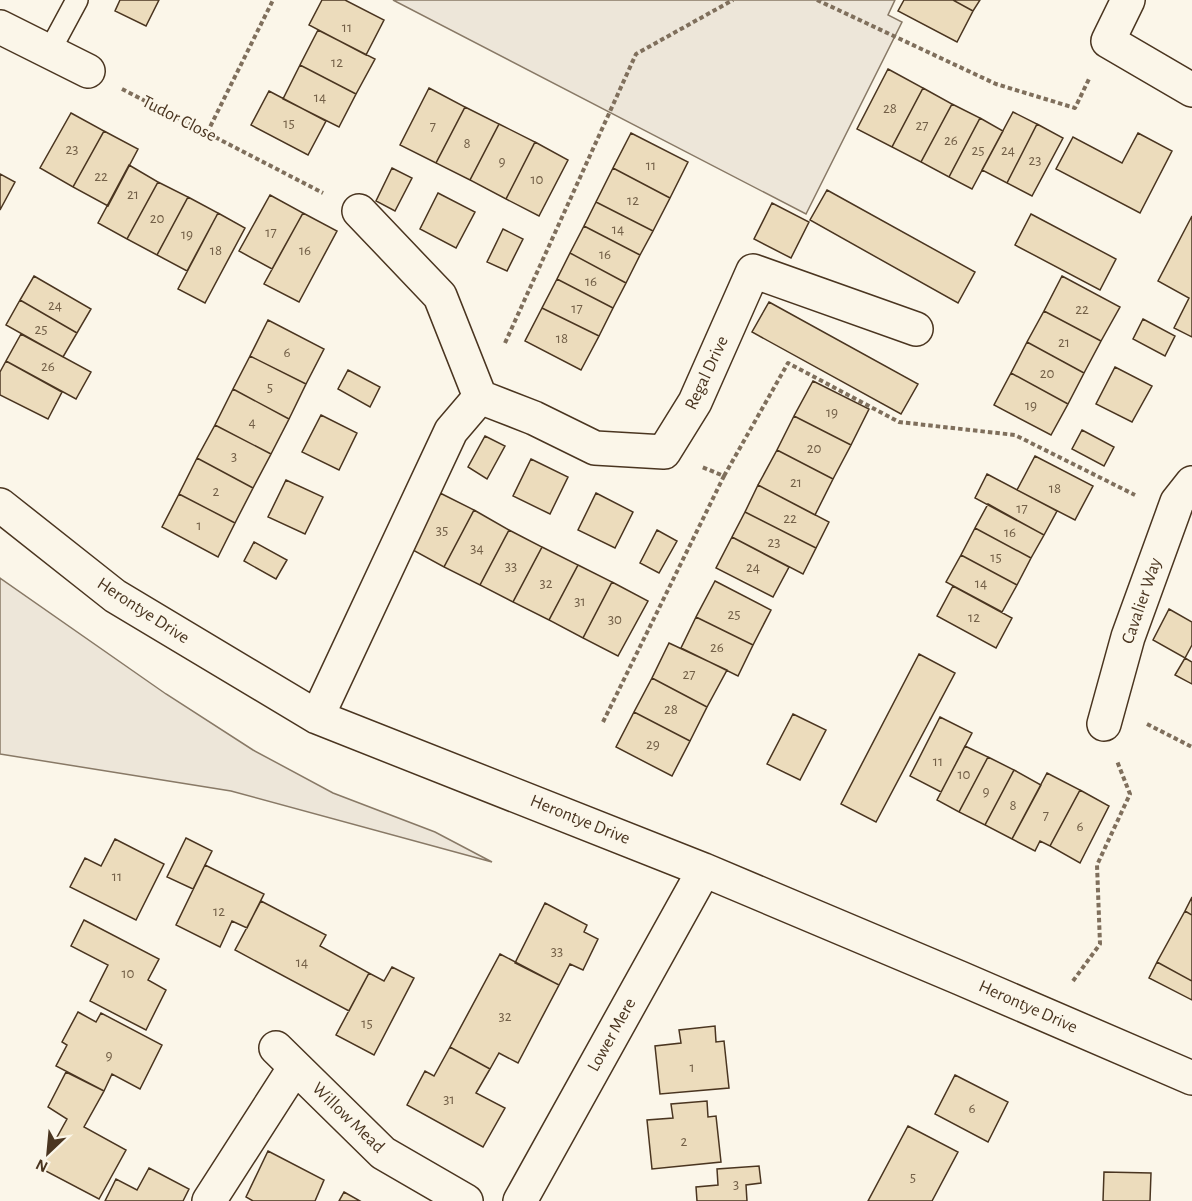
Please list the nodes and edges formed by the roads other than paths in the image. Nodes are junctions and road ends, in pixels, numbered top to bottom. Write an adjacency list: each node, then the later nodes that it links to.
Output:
1 (77, 0): 4 (lane)
2 (1128, 0): 6 (street)
3 (0, 27): 4 (street)
4 (49, 52): 5 (street)
5 (88, 71)
6 (1192, 90)
7 (359, 211): 9 (street)
8 (916, 329): 9 (street, Regal Drive)
9 (480, 397): 13 (street)
10 (1192, 483): 12 (street, Cavalier Way)
11 (0, 505): 13 (street, Herontye Drive)
12 (1106, 714)
13 (317, 717): 14 (street, Herontye Drive)
14 (704, 870): 15 (street, Herontye Drive); 18 (street, Lower Mere)
15 (1192, 1078)
16 (209, 1201): 17 (street, Willow Mead)
17 (466, 1201)
18 (520, 1201)

